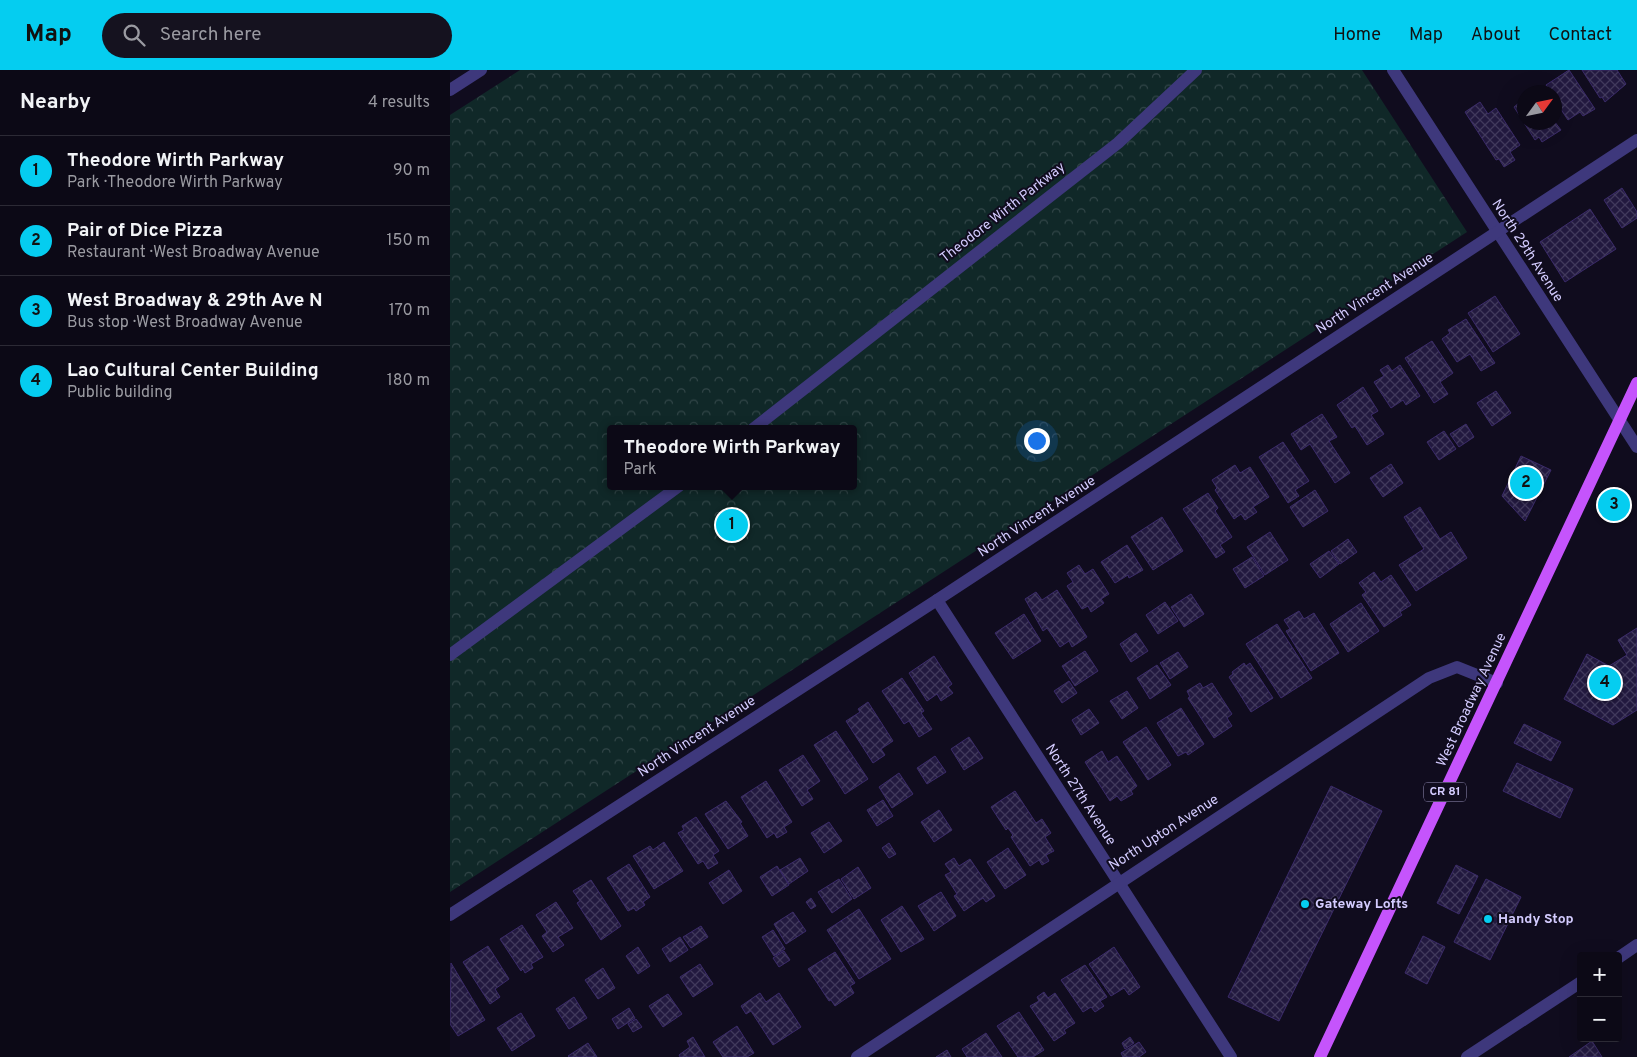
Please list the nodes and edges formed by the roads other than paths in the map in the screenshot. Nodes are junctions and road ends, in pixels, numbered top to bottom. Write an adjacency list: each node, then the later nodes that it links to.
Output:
1 (481, 70): 4 (street)
2 (1196, 70): 9 (street, Theodore Wirth Parkway)
3 (1393, 70): 6 (street, North 29th Avenue)
4 (450, 90)
5 (1637, 140): 6 (street, North Vincent Avenue)
6 (1497, 232): 8 (street, North 29th Avenue); 12 (street, North Vincent Avenue)
7 (1637, 382): 8 (main road, West Broadway Avenue / CR 81)
8 (1621, 421): 10 (street, North 29th Avenue); 14 (main road, West Broadway Avenue / CR 81)
9 (758, 425)
10 (1637, 447)
11 (674, 490): 13 (street)
12 (937, 600): 15 (street, North 27th Avenue); 16 (street, North Vincent Avenue)
13 (450, 656)
14 (1497, 683): 15 (street, North Upton Avenue); 22 (main road, West Broadway Avenue / CR 81)
15 (1118, 882): 20 (street, North Upton Avenue); 21 (street, North 27th Avenue)
16 (450, 915)
17 (1637, 945): 18 (street)
18 (1622, 955)
19 (1577, 985): 23 (street)
20 (856, 1057)
21 (1230, 1057)
22 (1320, 1057)
23 (1467, 1057)

